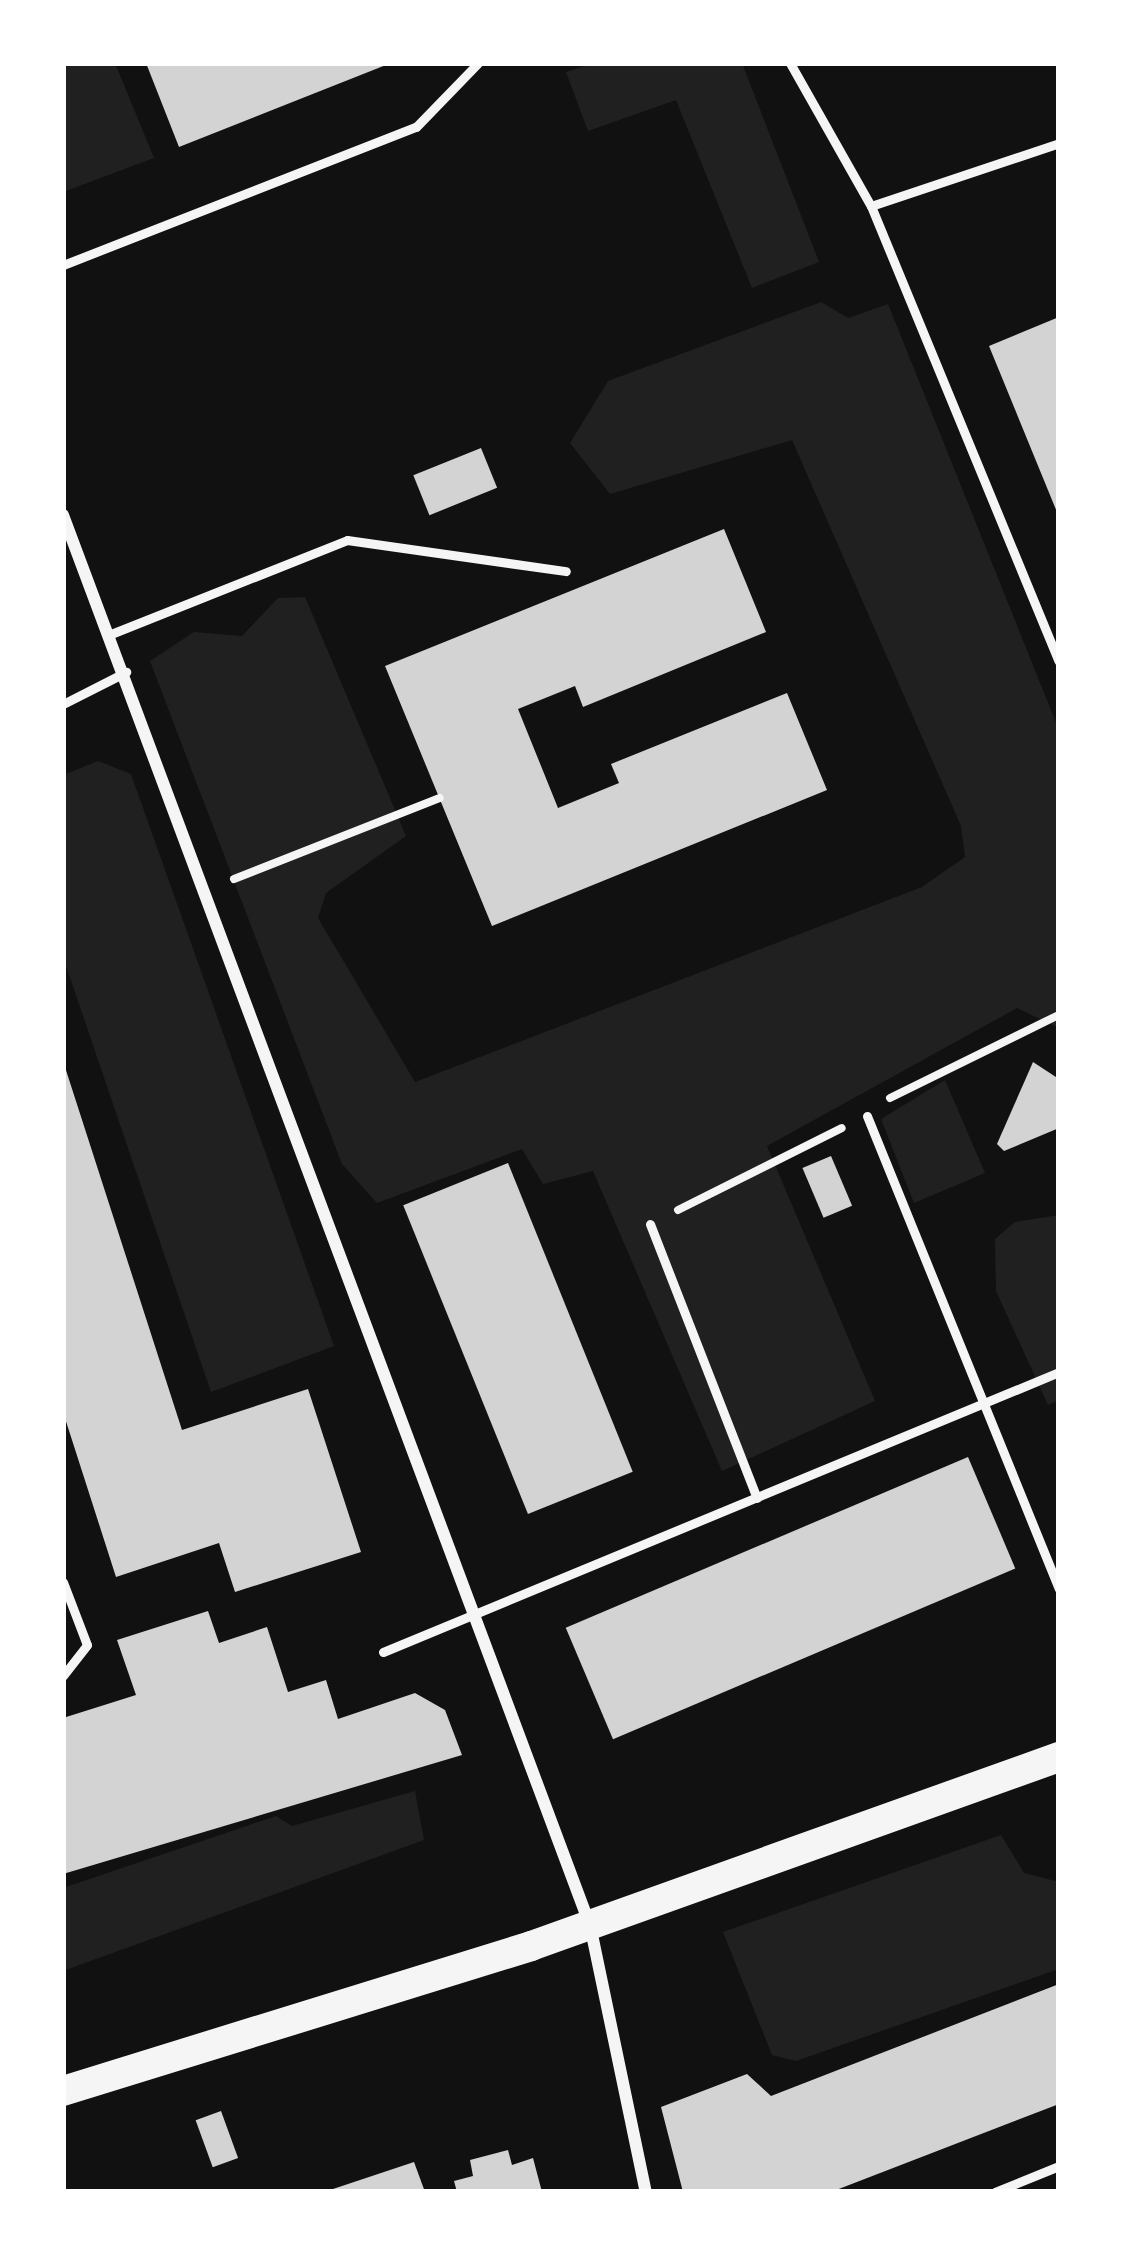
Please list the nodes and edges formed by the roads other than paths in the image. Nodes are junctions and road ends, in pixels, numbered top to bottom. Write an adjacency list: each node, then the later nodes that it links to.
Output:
1 (478, 63): 5 (lane)
2 (790, 63): 4 (lane)
3 (1059, 143): 4 (lane)
4 (871, 206): 9 (lane)
5 (63, 265)
6 (63, 515): 8 (street)
7 (566, 571): 8 (lane)
8 (111, 634): 10 (street)
9 (1059, 661)
10 (126, 672): 11 (lane); 19 (street)
11 (63, 704)
12 (867, 1116): 15 (lane)
13 (650, 1224): 16 (lane)
14 (1059, 1372): 15 (lane)
15 (985, 1402): 16 (lane); 18 (lane)
16 (757, 1498): 19 (lane)
17 (63, 1582): 21 (lane)
18 (1059, 1588)
19 (478, 1614): 20 (lane); 23 (street)
20 (383, 1652)
21 (63, 1676)
22 (1059, 1757): 23 (main road)
23 (590, 1925): 24 (main road); 26 (street)
24 (63, 2091)
25 (1059, 2166): 27 (lane)
26 (646, 2192)
27 (995, 2192)

